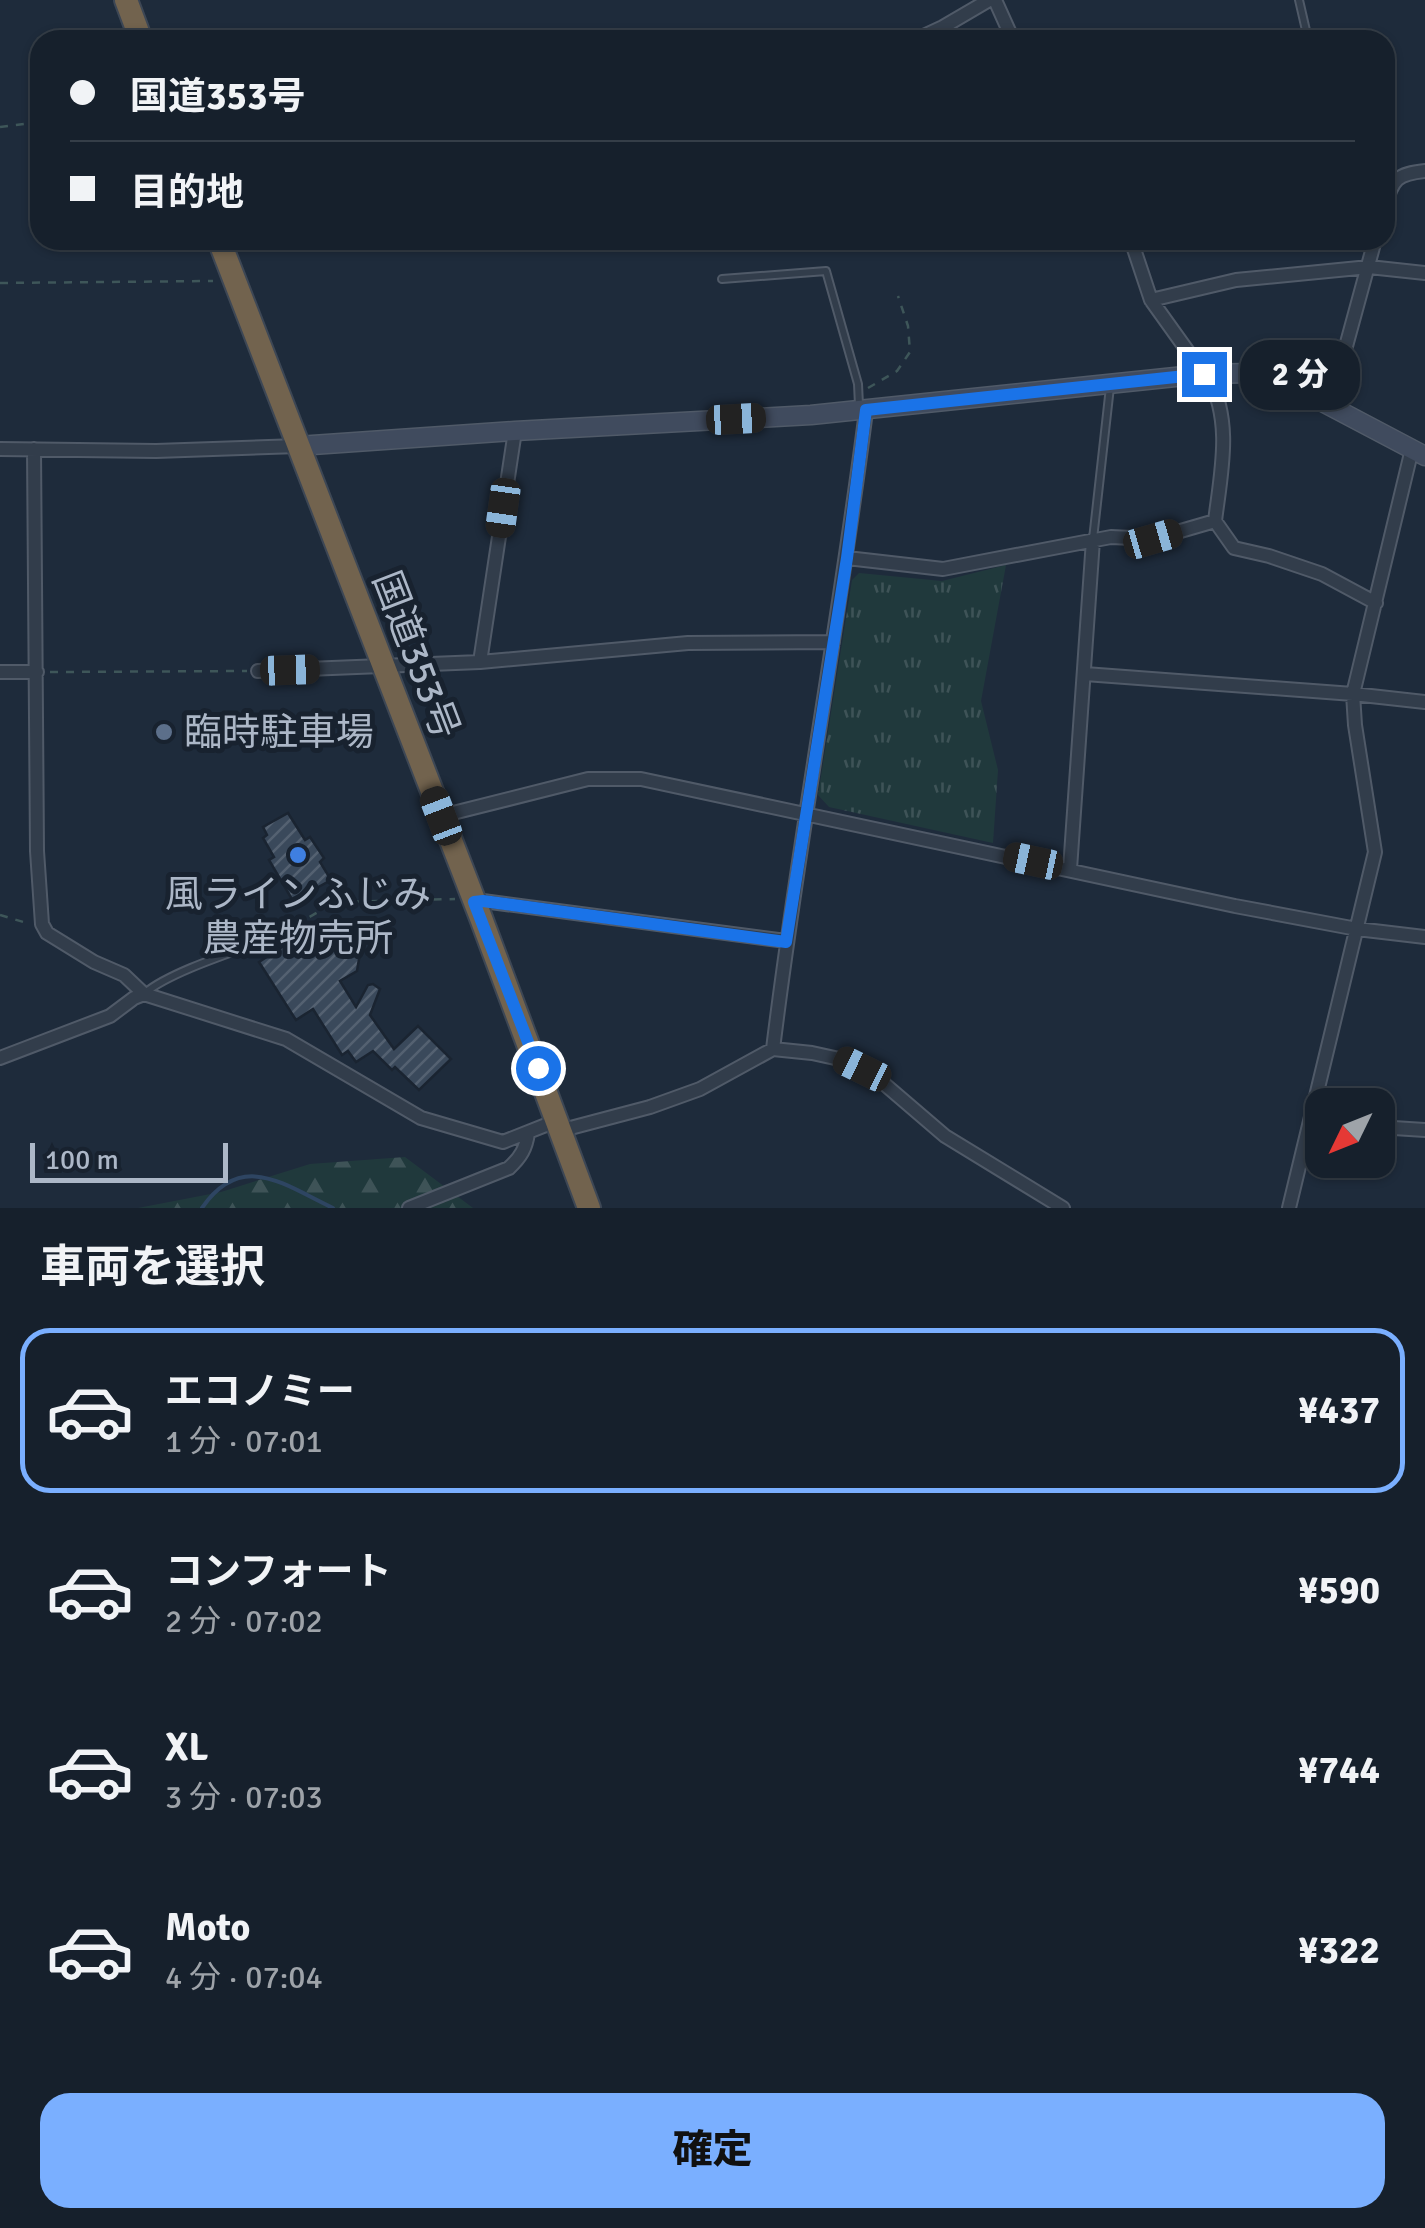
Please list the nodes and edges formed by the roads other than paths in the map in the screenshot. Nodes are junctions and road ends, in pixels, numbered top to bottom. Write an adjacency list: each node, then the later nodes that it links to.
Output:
1 (126, 0): 4 (highway)
2 (992, 0): 5 (street); 6 (street)
3 (1298, 0): 7 (lane)
4 (137, 30)
5 (937, 30)
6 (1008, 30)
7 (1306, 30)
8 (1425, 170): 9 (street)
9 (1395, 181)
10 (222, 250): 22 (highway, 国道353号)
11 (1134, 250): 16 (street)
12 (1373, 250): 13 (street)
13 (1369, 267): 14 (street); 16 (street); 20 (street)
14 (1425, 273)
15 (722, 279): 19 (lane)
16 (1151, 300): 17 (street)
17 (1204, 374): 18 (street); 20 (street); 26 (street)
18 (1110, 384): 19 (street); 27 (lane)
19 (862, 405): 21 (street); 28 (street)
20 (1330, 405): 25 (street)
21 (514, 431): 22 (street); 31 (street)
22 (298, 446): 24 (street); 32 (highway, 国道353号)
23 (0, 449): 24 (street)
24 (34, 449): 35 (street)
25 (1418, 452): 29 (street)
26 (1215, 521): 27 (street); 29 (street)
27 (1093, 540): 28 (street); 36 (street)
28 (847, 558): 30 (street)
29 (1376, 603): 37 (street)
30 (834, 642): 31 (street); 39 (street)
31 (480, 662): 32 (street)
32 (383, 667): 33 (street); 40 (highway, 国道353号)
33 (258, 671)
34 (0, 672): 35 (street)
35 (37, 672): 47 (street)
36 (1085, 674): 37 (street); 41 (street)
37 (1352, 694): 38 (street); 43 (street)
38 (1425, 702)
39 (808, 813): 40 (street); 41 (street); 46 (street)
40 (441, 816): 42 (highway, 国道353号)
41 (1070, 869): 43 (street)
42 (472, 898): 46 (street); 51 (highway, 国道353号)
43 (1357, 929): 45 (street); 50 (street)
44 (274, 937): 47 (lane)
45 (1425, 938)
46 (786, 942): 48 (street)
47 (144, 994): 49 (street); 54 (street)
48 (773, 1049): 51 (street); 58 (street)
49 (0, 1058)
50 (1323, 1088)
51 (557, 1126): 54 (street); 57 (highway, 国道353号)
52 (1395, 1129): 53 (street)
53 (1425, 1130)
54 (528, 1133): 56 (street)
55 (1305, 1156): 59 (street)
56 (409, 1208)
57 (589, 1208)
58 (1063, 1208)
59 (1289, 1208)

